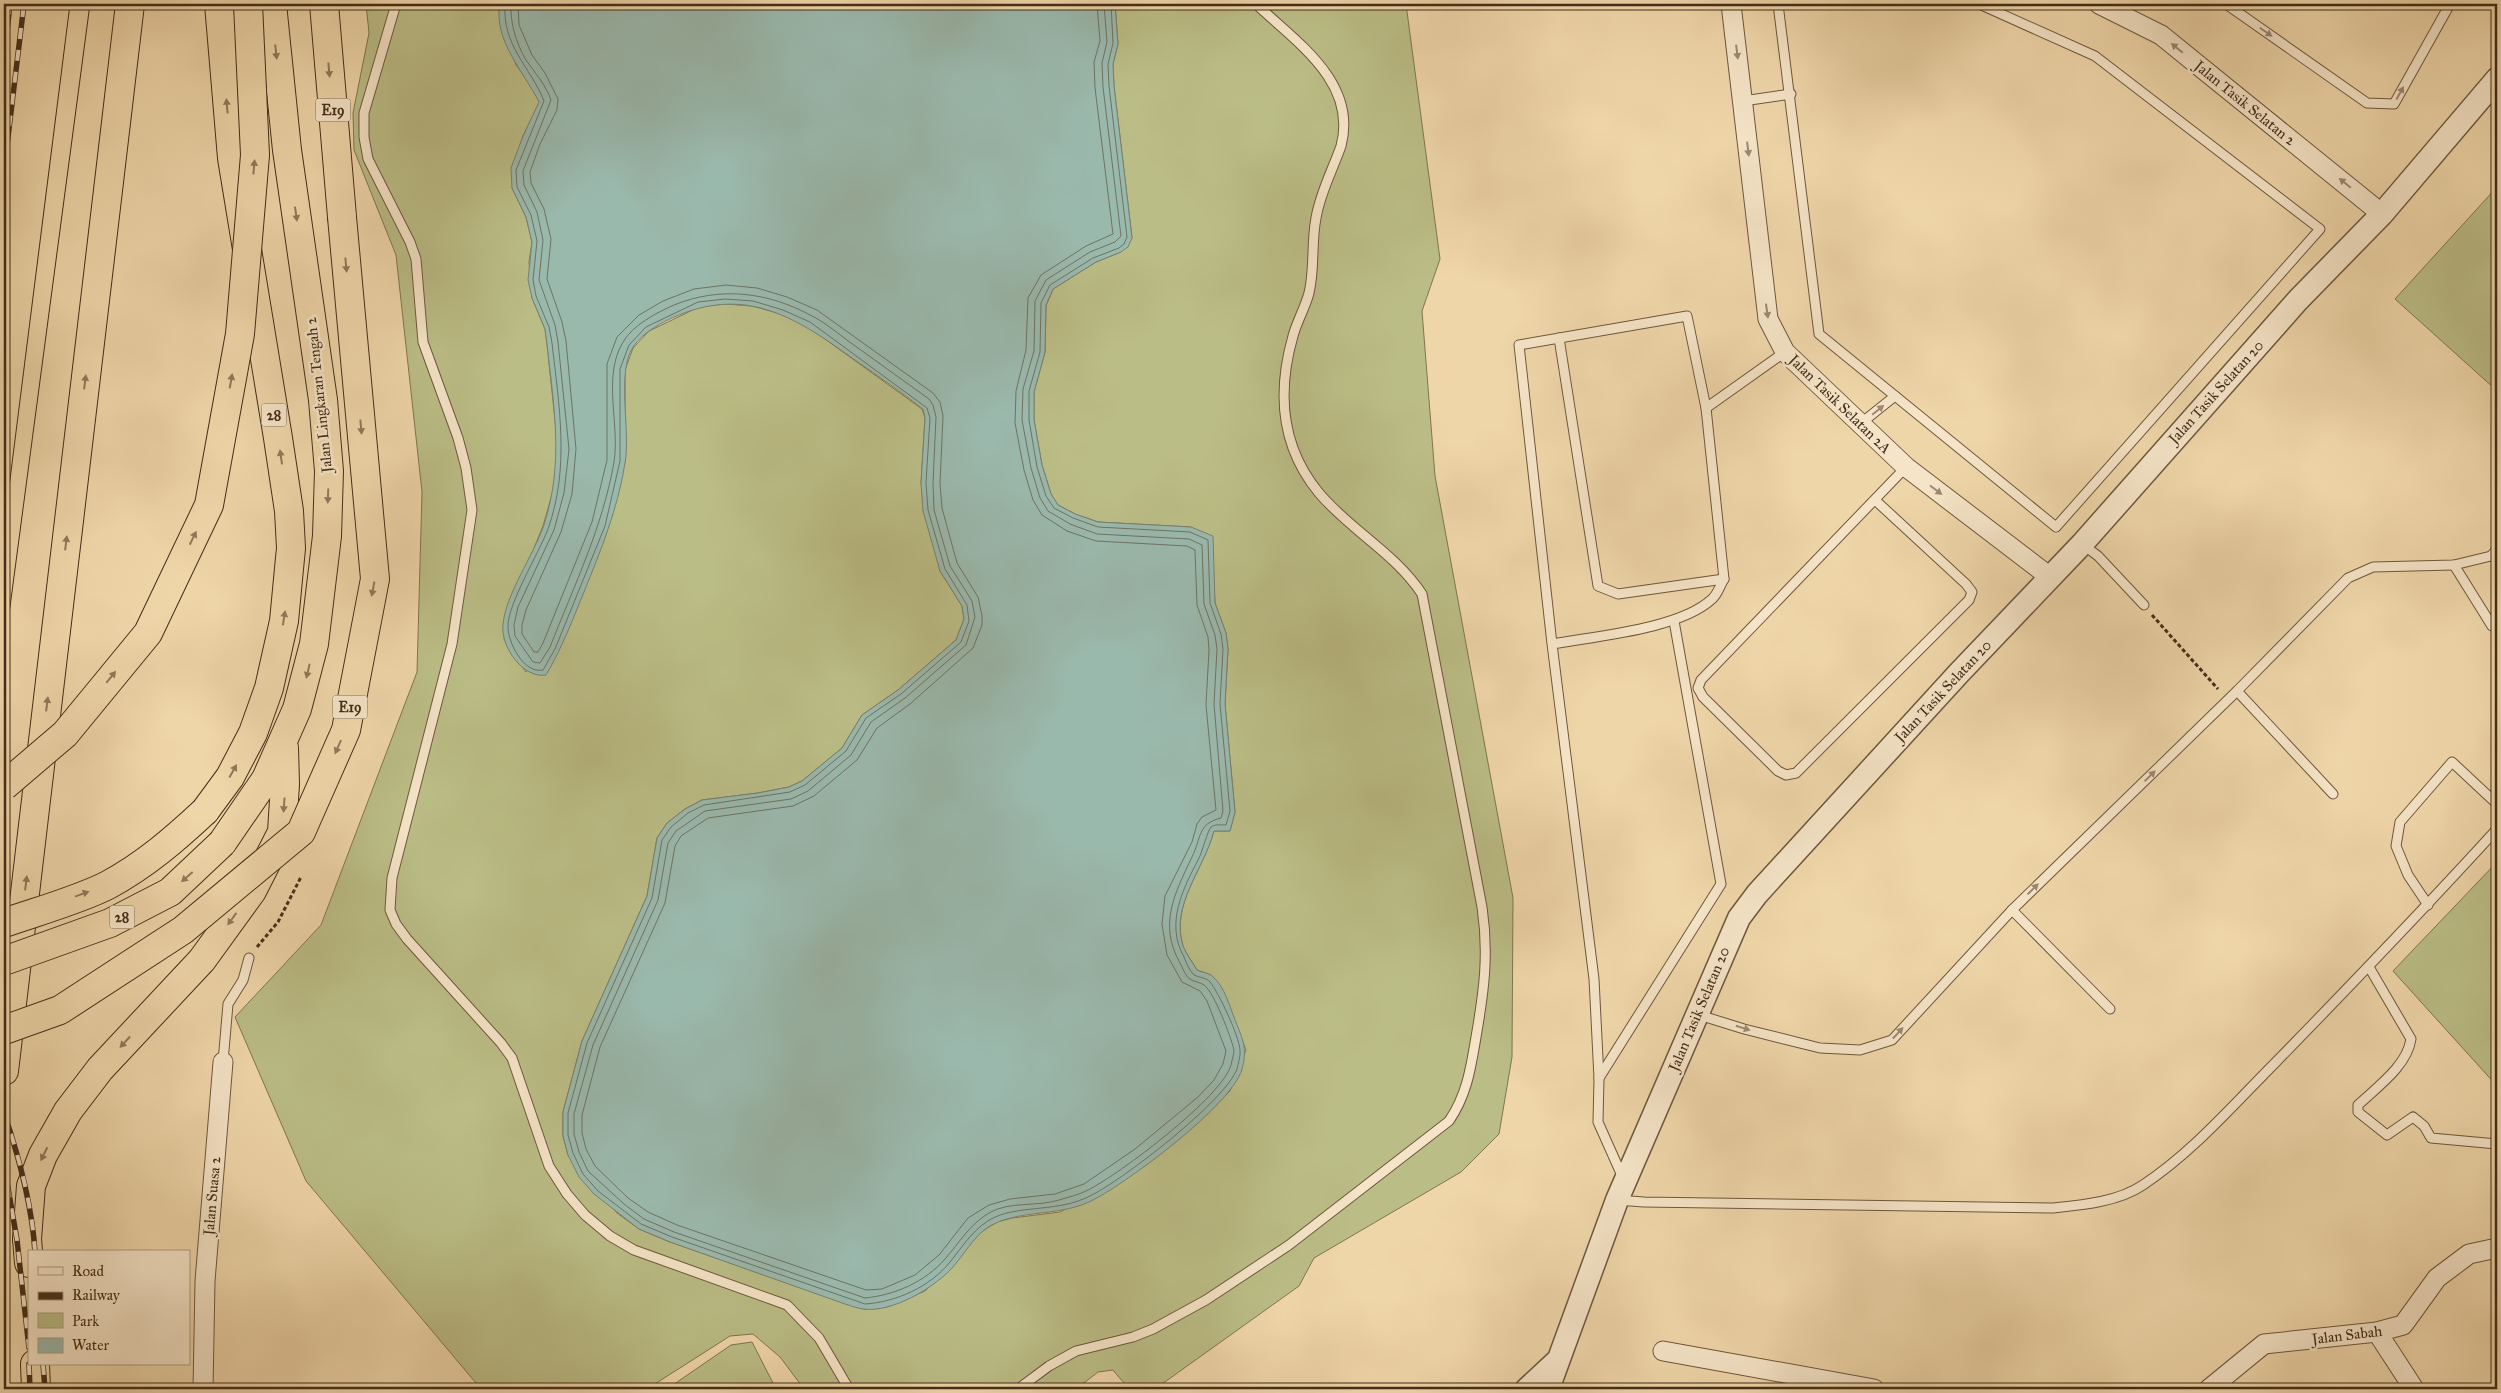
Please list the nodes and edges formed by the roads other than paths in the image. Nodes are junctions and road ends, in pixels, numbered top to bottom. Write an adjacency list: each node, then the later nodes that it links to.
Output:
1 (130, 4): 50 (highway, one-way to 1)
2 (219, 4): 42 (highway, 28, one-way to 2, bridge)
3 (248, 4): 36 (highway, one-way to 3, bridge)
4 (272, 4): 35 (highway, Jalan Lingkaran Tengah 2 / 28, one-way to 35)
5 (324, 4): 48 (highway, E19, one-way to 48, bridge)
6 (396, 4): 62 (lane)
7 (1256, 4): 63 (lane)
8 (1731, 4): 16 (street, one-way to 16)
9 (1778, 4): 15 (lane)
10 (1979, 4): 20 (lane)
11 (2100, 4): 17 (street, Jalan Tasik Selatan 2, one-way to 11)
12 (2226, 4): 13 (lane, one-way to 13)
13 (2450, 4)
14 (2497, 79): 17 (street, Jalan Tasik Selatan 20)
15 (1791, 94): 16 (lane); 20 (lane)
16 (1742, 101): 19 (street, Jalan Tasik Selatan 2A, one-way to 19)
17 (2382, 214): 25 (street, Jalan Tasik Selatan 20)
18 (1559, 338): 21 (lane); 29 (lane); 33 (lane)
19 (1784, 352): 21 (lane); 22 (street, Jalan Tasik Selatan 2A)
20 (1895, 396): 22 (lane, one-way to 20)
21 (1706, 408): 29 (lane)
22 (1860, 424): 23 (street, Jalan Tasik Selatan 2A)
23 (1906, 467): 24 (lane); 28 (street, Jalan Tasik Selatan 2A, one-way to 28)
24 (1875, 500): 24 (lane)
25 (2082, 544): 28 (street, Jalan Tasik Selatan 20); 30 (lane)
26 (2497, 549): 27 (lane)
27 (2454, 565): 32 (lane); 34 (lane)
28 (2050, 577): 47 (street, Jalan Tasik Selatan 20)
29 (1724, 579): 31 (lane)
30 (2144, 605)
31 (1674, 621): 33 (lane); 51 (lane)
32 (2492, 626)
33 (1552, 644): 51 (lane)
34 (2237, 691): 37 (lane); 41 (lane, one-way to 34)
35 (283, 744): 44 (highway, Jalan Lingkaran Tengah 2 / 28, one-way to 44, bridge); 55 (highway, one-way to 55, bridge)
36 (4, 786)
37 (2333, 794)
38 (2497, 804): 40 (lane)
39 (2497, 829): 40 (lane)
40 (2428, 905): 45 (lane)
41 (2012, 910): 46 (lane); 47 (lane, one-way to 41)
42 (4, 923)
43 (249, 958): 49 (lane)
44 (4, 961)
45 (2369, 967): 52 (lane); 53 (lane)
46 (2110, 1008)
47 (1696, 1014): 53 (street, Jalan Tasik Selatan 20)
48 (4, 1030)
49 (223, 1062): 61 (street, Jalan Suasa 2)
50 (4, 1071)
51 (1599, 1078): 53 (lane)
52 (2497, 1144)
53 (1621, 1190): 58 (street, Jalan Tasik Selatan 20)
54 (2497, 1248): 56 (street, Jalan Sabah)
55 (28, 1251)
56 (2377, 1332): 67 (street, Jalan Sabah); 68 (street)
57 (1663, 1350): 66 (street)
58 (1559, 1360): 64 (street, Jalan Tasik Selatan 20); 65 (street)
59 (35, 1366): 60 (highway)
60 (36, 1389)
61 (203, 1389)
62 (849, 1389)
63 (1018, 1389)
64 (1527, 1389)
65 (1548, 1389)
66 (1872, 1389)
67 (2209, 1389)
68 (2414, 1389)

